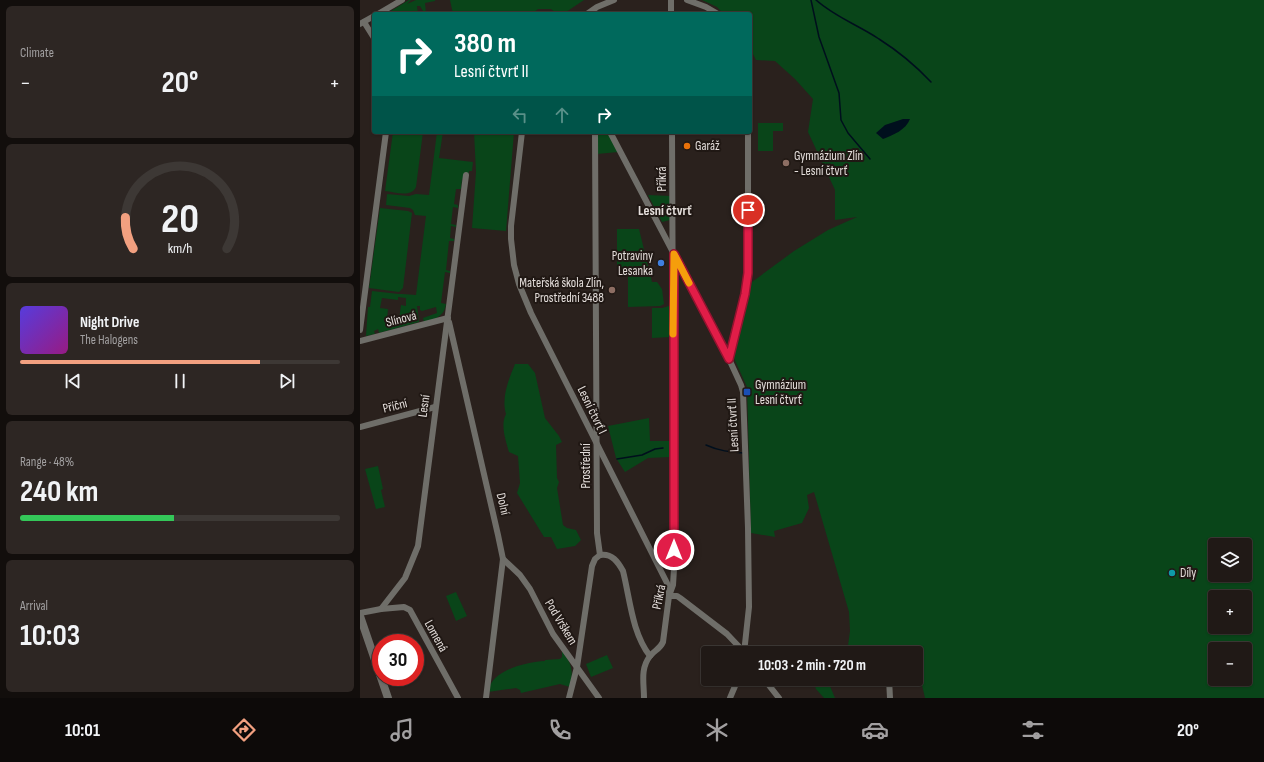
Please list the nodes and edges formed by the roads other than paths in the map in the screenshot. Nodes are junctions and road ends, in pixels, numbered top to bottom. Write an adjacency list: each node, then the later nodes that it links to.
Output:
1 (402, 0): 5 (street)
2 (614, 0): 6 (street)
3 (671, 0): 7 (street)
4 (687, 0): 8 (street)
5 (381, 12)
6 (593, 12)
7 (671, 12)
8 (715, 12)
9 (372, 17): 10 (street)
10 (362, 23): 11 (street)
11 (372, 36)
12 (386, 134): 21 (street)
13 (522, 134): 26 (street, Lesní čtvrť I)
14 (595, 134): 25 (street, Prostřední)
15 (611, 134): 19 (street, Lesní čtvrť II)
16 (672, 134): 19 (street, Příkrá)
17 (748, 134): 23 (street)
18 (466, 175): 20 (street, Lesní)
19 (674, 254): 23 (street, Lesní čtvrť II); 33 (street, Příkrá)
20 (448, 318): 22 (street, Slínová); 24 (street, Lesní); 32 (street, Dolní)
21 (360, 330): 22 (street)
22 (360, 342)
23 (729, 359): 40 (street, Lesní čtvrť II)
24 (435, 408): 27 (street, Příční); 36 (street, Lesní)
25 (596, 410): 26 (street); 28 (street, Prostřední)
26 (581, 413): 28 (street, Lesní čtvrť I)
27 (360, 427)
28 (597, 445): 29 (street, Lesní čtvrť I); 30 (street, Prostřední)
29 (609, 470): 30 (street); 34 (street, Lesní čtvrť I)
30 (597, 472): 31 (street, Prostřední)
31 (600, 555): 41 (street); 42 (street)
32 (503, 559): 42 (street, Pod Vrškem); 48 (street, Dolní)
33 (674, 569): 34 (street); 35 (street, Příkrá)
34 (661, 571): 35 (street, Lesní čtvrť I)
35 (669, 596): 39 (street); 41 (street, Příkrá)
36 (382, 609): 37 (street); 47 (street, Lomená)
37 (360, 613)
38 (360, 616): 46 (street)
39 (738, 646)
40 (745, 646)
41 (650, 656): 51 (street, Příkrá)
42 (577, 667): 49 (street); 50 (street, Pod Vrškem)
43 (735, 686): 52 (street)
44 (770, 686): 53 (street)
45 (889, 686): 54 (street)
46 (388, 698)
47 (458, 698)
48 (486, 698)
49 (569, 698)
50 (600, 698)
51 (644, 698)
52 (730, 698)
53 (779, 698)
54 (890, 698)

